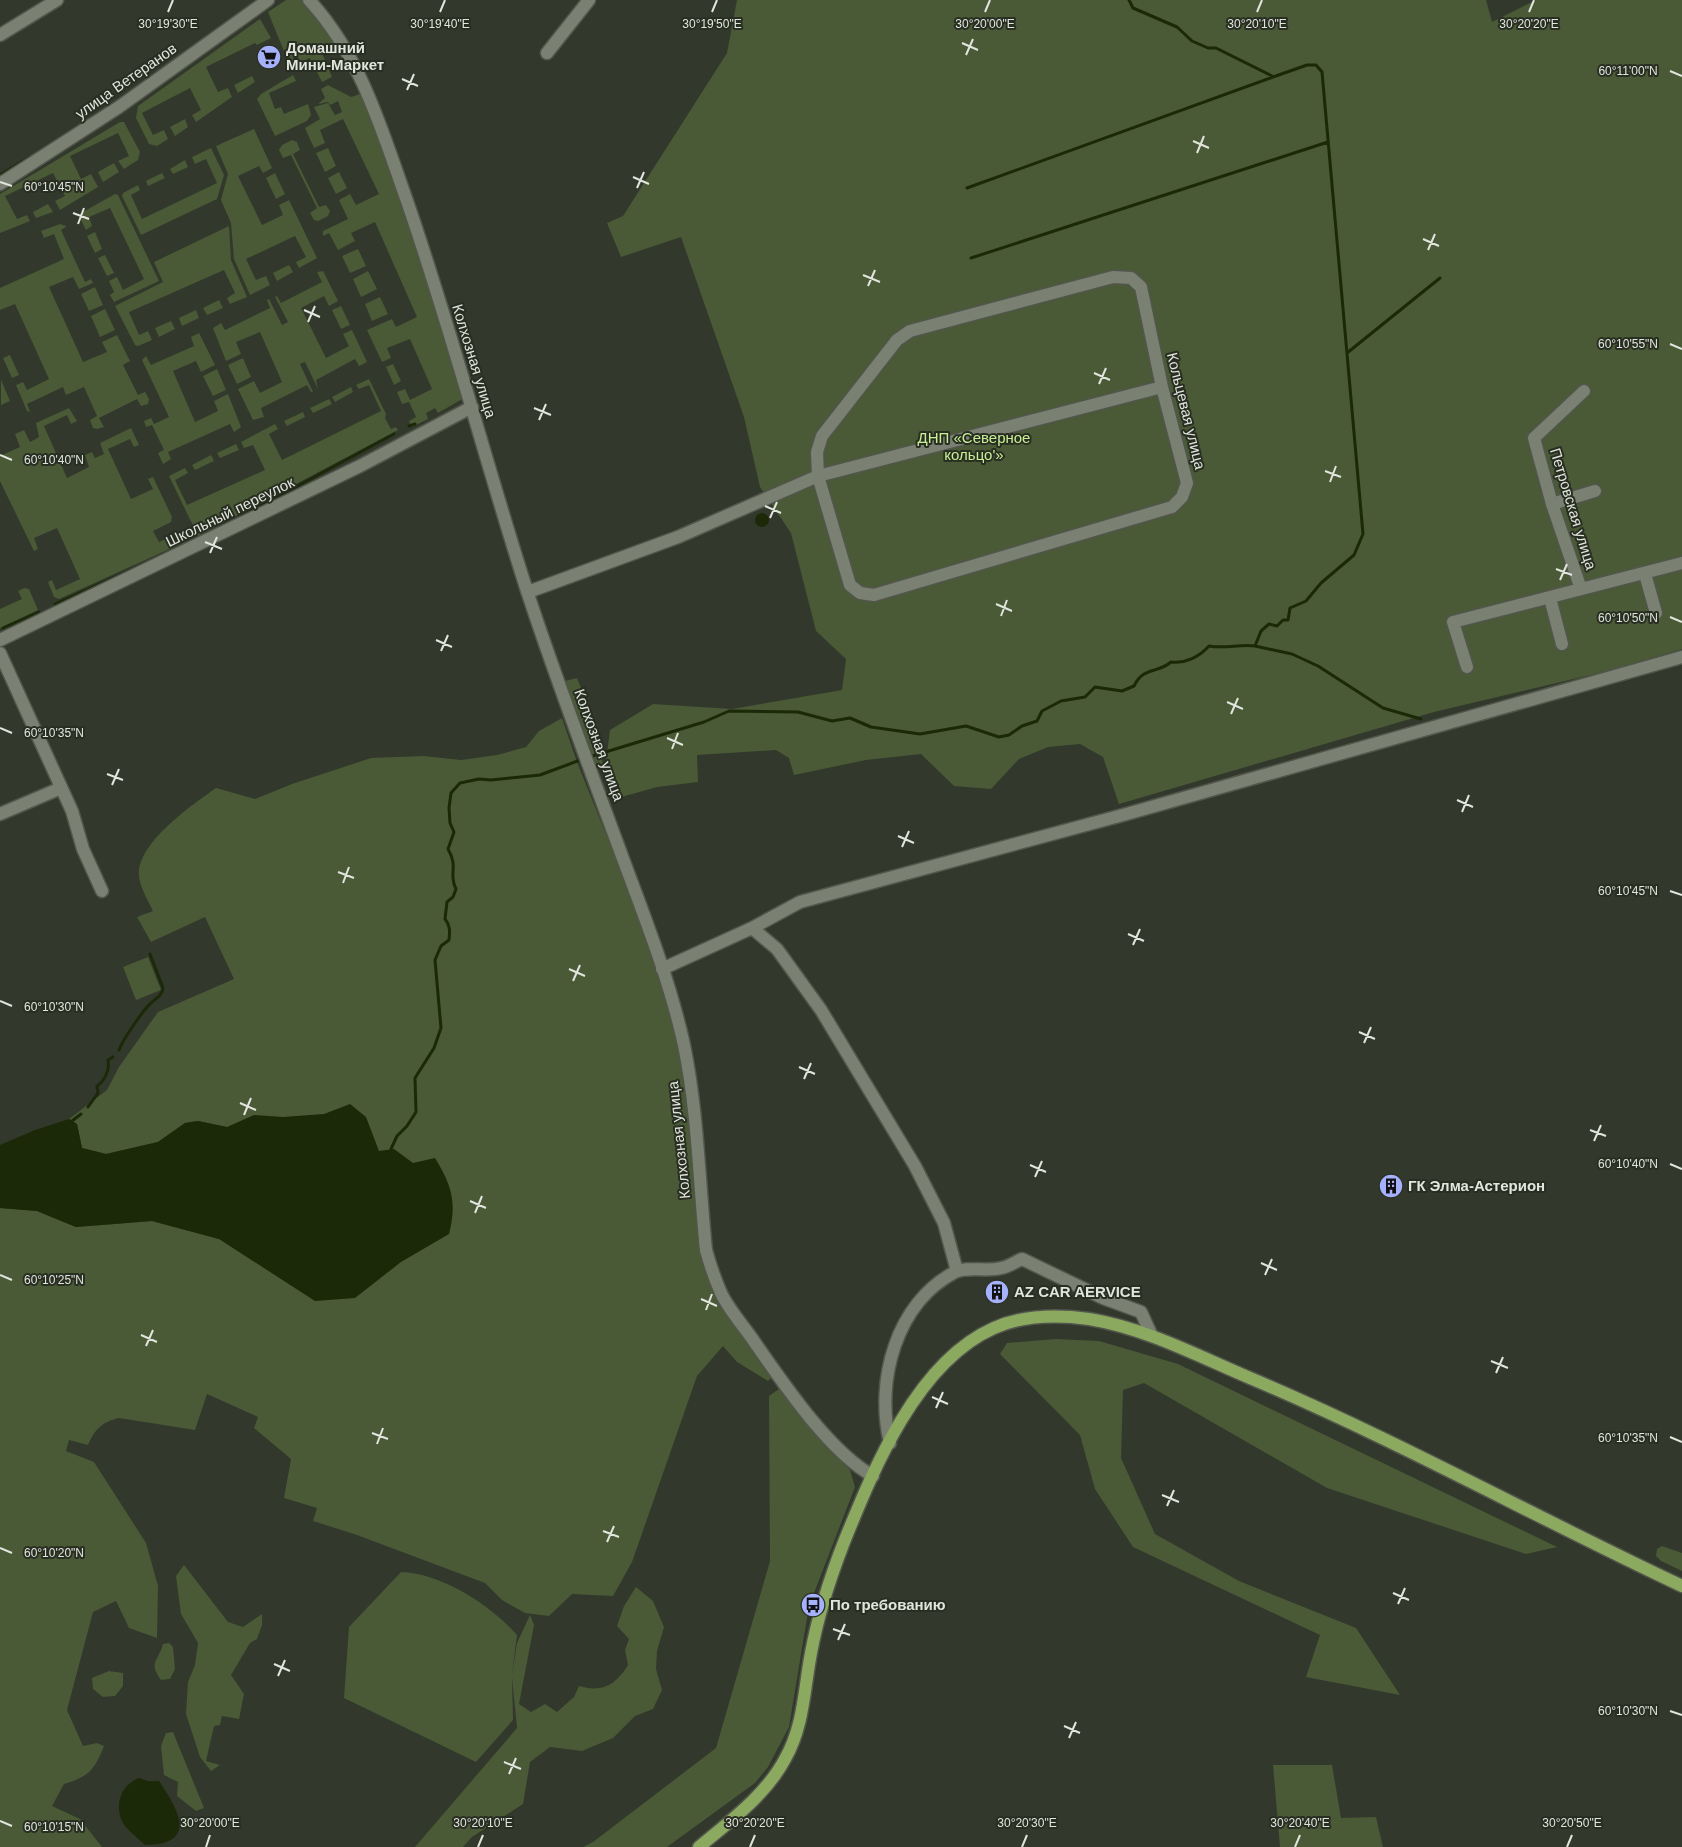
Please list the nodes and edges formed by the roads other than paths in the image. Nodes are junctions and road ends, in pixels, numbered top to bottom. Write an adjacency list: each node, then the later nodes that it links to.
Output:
1 (57, 0): 5 (street)
2 (268, 0): 7 (street, улица Ветеранов)
3 (309, 0): 10 (street, Колхозная улица)
4 (589, 0): 6 (street)
5 (0, 35)
6 (547, 53)
7 (0, 184)
8 (1162, 387): 11 (street); 11 (street, Кольцевая улица); 11 (street, Кольцевая улица)
9 (1584, 391): 13 (street, Петровская улица)
10 (472, 407): 17 (street, Колхозная улица); 20 (street, Школьный переулок)
11 (818, 476): 17 (street)
12 (1595, 491): 13 (street)
13 (1552, 504): 16 (street, Петровская улица)
14 (1682, 563): 15 (street)
15 (1645, 574): 16 (street); 19 (street)
16 (1581, 589): 18 (street)
17 (528, 592): 29 (street, Колхозная улица)
18 (1550, 598): 21 (street); 24 (street)
19 (1656, 614)
20 (0, 640)
21 (1562, 644)
22 (0, 653): 25 (street)
23 (1682, 657): 28 (street)
24 (1467, 667)
25 (61, 788): 26 (street); 27 (street)
26 (0, 814)
27 (102, 891)
28 (752, 928): 29 (street); 30 (street)
29 (662, 969): 33 (street, Колхозная улица)
30 (957, 1271): 31 (street); 32 (street)
31 (1152, 1336): 32 (main road); 34 (main road)
32 (890, 1442): 33 (main road)
33 (873, 1476): 35 (main road)
34 (1682, 1587)
35 (700, 1847)

